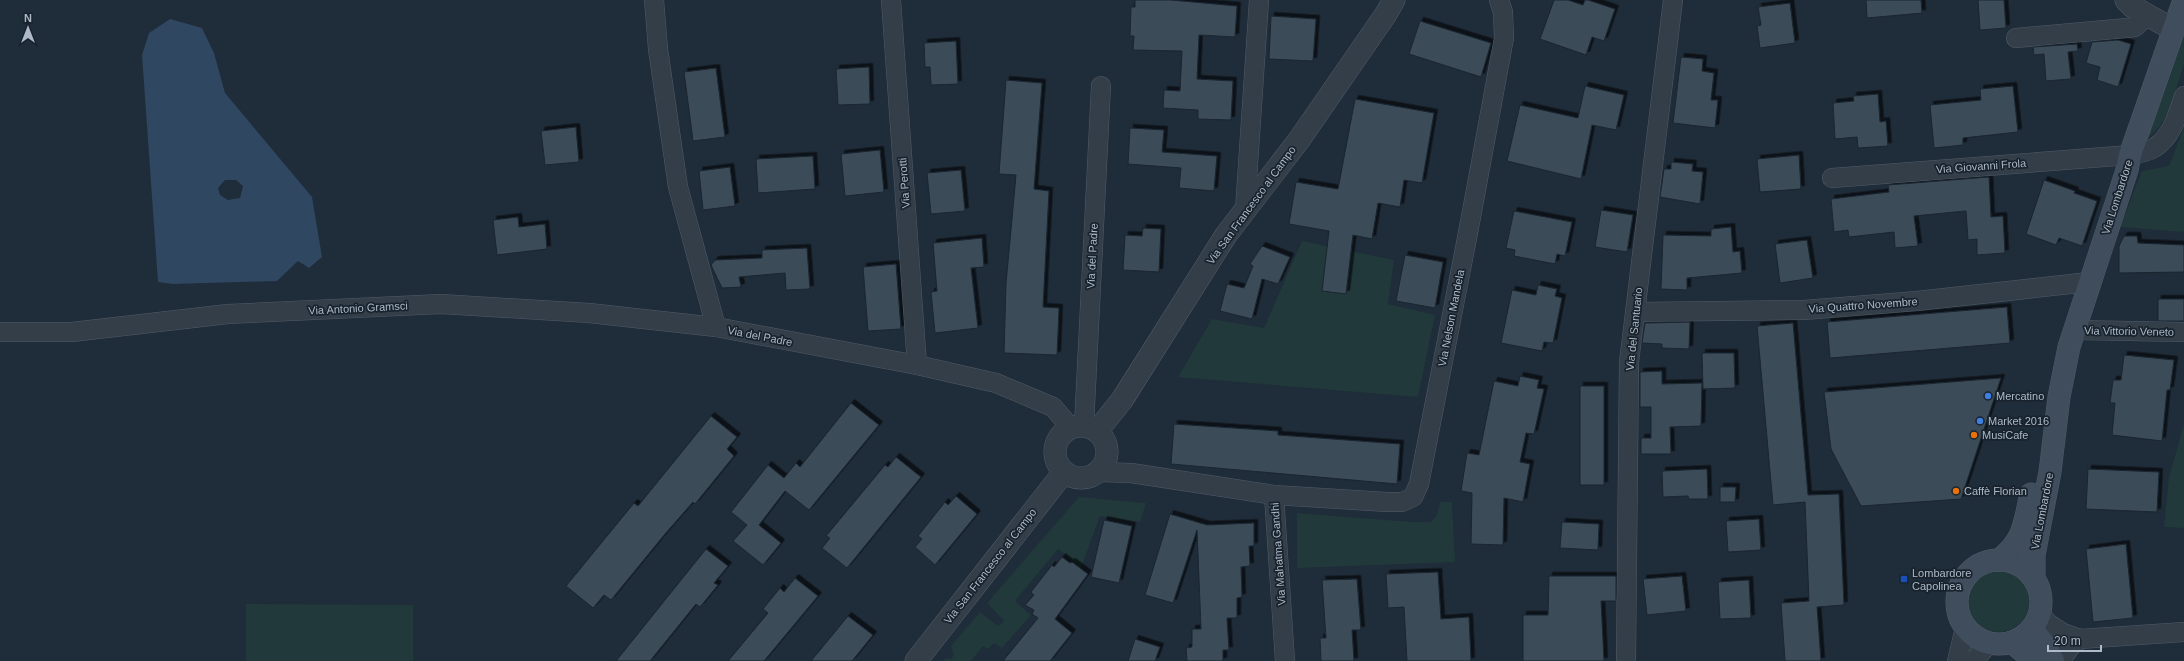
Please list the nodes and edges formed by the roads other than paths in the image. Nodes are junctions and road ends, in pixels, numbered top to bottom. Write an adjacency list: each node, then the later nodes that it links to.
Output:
1 (654, 0): 19 (street, Via del Padre)
2 (892, 0): 23 (street, Via Perotti)
3 (1259, 0): 16 (street)
4 (1394, 0): 16 (street, Via San Francesco al Campo)
5 (1499, 0): 28 (street, Via Nelson Mandela)
6 (1673, 0): 18 (street, Via del Santuario)
7 (2126, 0): 9 (street)
8 (2184, 0): 10 (main road, Via Lombardore)
9 (2147, 15): 10 (street); 11 (street)
10 (2174, 30): 14 (main road, Via Lombardore)
11 (2016, 38)
12 (1101, 86): 25 (street, Via del Padre)
13 (2184, 96): 14 (street, Via Giovanni Frola)
14 (2130, 155): 15 (street, Via Giovanni Frola); 17 (main road, Via Lombardore)
15 (1832, 178)
16 (1245, 210): 25 (street, Via San Francesco al Campo)
17 (2089, 282): 18 (street, Via Quattro Novembre); 20 (main road, Via Lombardore)
18 (1636, 312): 39 (street, Via del Santuario)
19 (716, 327): 21 (street, Via Antonio Gramsci); 23 (street, Via del Padre)
20 (2074, 330): 22 (street, Via Vittorio Veneto); 24 (main road, Via Lombardore)
21 (0, 332)
22 (2184, 332)
23 (917, 365): 25 (street, Via del Padre)
24 (2059, 397): 29 (main road, Via Lombardore); 30 (main road, Via Lombardore)
25 (1084, 428): 26 (street); 27 (street)
26 (1102, 464): 27 (street); 28 (street, Via Mahatma Gandhi)
27 (1064, 472): 37 (street, Via San Francesco al Campo)
28 (1274, 496): 38 (street, Via Mahatma Gandhi)
29 (2000, 560): 30 (main road); 32 (main road)
30 (2034, 577): 31 (main road)
31 (2035, 621): 34 (street); 35 (main road); 43 (main road)
32 (1966, 628): 36 (main road); 40 (street)
33 (2184, 632): 34 (street)
34 (2080, 639): 44 (street)
35 (2012, 642): 36 (main road); 42 (main road)
36 (1989, 643): 41 (street)
37 (916, 661)
38 (1285, 661)
39 (1626, 661)
40 (1957, 661)
41 (1974, 661)
42 (2034, 661)
43 (2053, 661)
44 (2060, 661)

